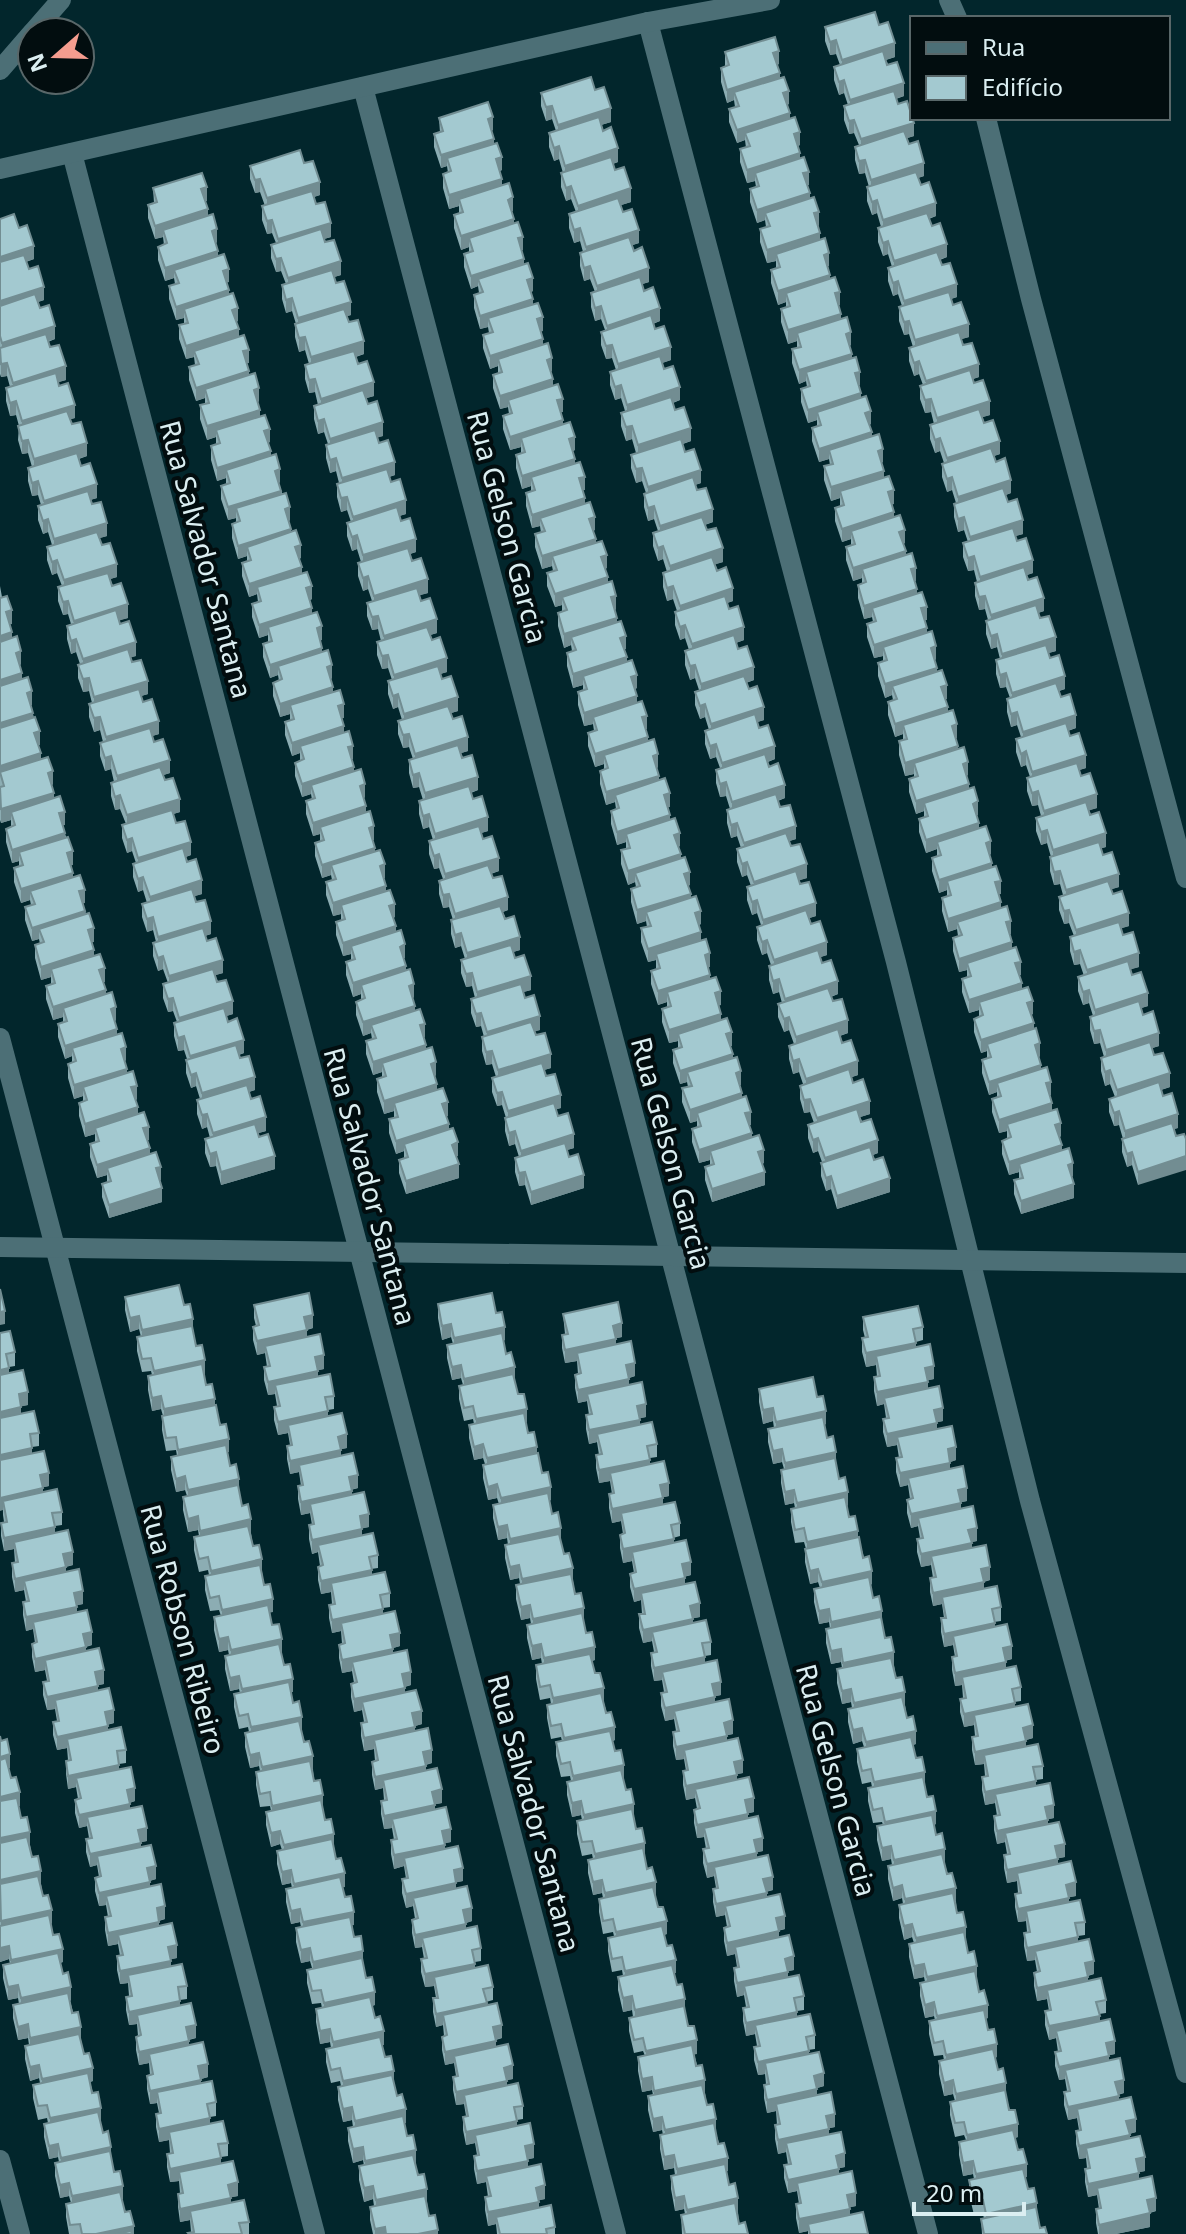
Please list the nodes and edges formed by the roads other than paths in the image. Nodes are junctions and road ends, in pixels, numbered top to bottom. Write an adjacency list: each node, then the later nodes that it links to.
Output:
1 (61, 0): 3 (street)
2 (770, 0): 4 (street)
3 (47, 16)
4 (648, 22): 7 (street); 17 (street)
5 (16, 52): 6 (street)
6 (0, 70)
7 (363, 87): 9 (street); 16 (street, Rua Gelson Garcia)
8 (986, 120): 11 (street)
9 (72, 153): 10 (street); 15 (street, Rua Salvador Santana)
10 (0, 169)
11 (1186, 878)
12 (0, 1038): 14 (street, Rua Robson Ribeiro)
13 (0, 1247): 14 (street)
14 (55, 1248): 15 (street); 22 (street, Rua Robson Ribeiro)
15 (360, 1252): 16 (street); 23 (street, Rua Salvador Santana)
16 (670, 1256): 17 (street); 24 (street, Rua Gelson Garcia)
17 (971, 1260): 18 (street); 19 (street)
18 (1186, 1263)
19 (1186, 2073)
20 (0, 2160): 21 (street)
21 (20, 2234)
22 (315, 2234)
23 (616, 2234)
24 (928, 2234)

